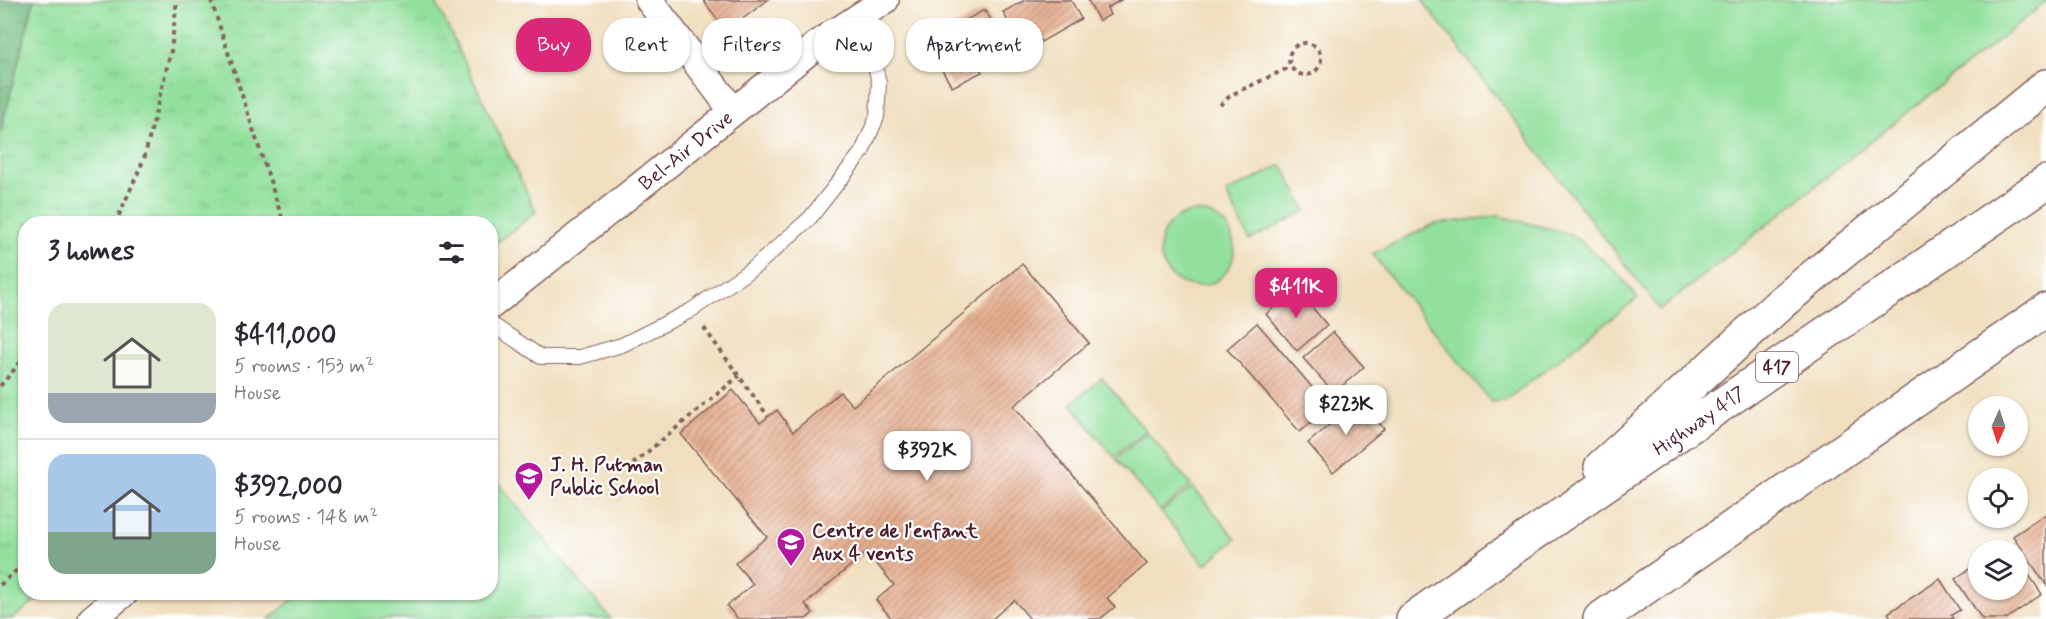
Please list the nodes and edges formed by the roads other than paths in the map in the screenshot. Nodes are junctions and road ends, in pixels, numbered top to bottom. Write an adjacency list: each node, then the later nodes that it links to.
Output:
1 (649, 0): 5 (street)
2 (885, 0): 3 (street, Bel-Air Drive)
3 (863, 15): 5 (street, Bel-Air Drive); 10 (lane)
4 (2046, 86): 12 (highway)
5 (733, 111): 7 (street, Bel-Air Drive)
6 (2046, 182): 12 (highway, Highway 417 / 417)
7 (498, 300)
8 (2046, 310): 11 (highway)
9 (2046, 324): 11 (highway)
10 (498, 328)
11 (1979, 356): 16 (highway)
12 (1507, 552): 15 (highway, Highway 417 / 417)
13 (115, 600): 14 (street)
14 (92, 619)
15 (1413, 619)
16 (1600, 619)

